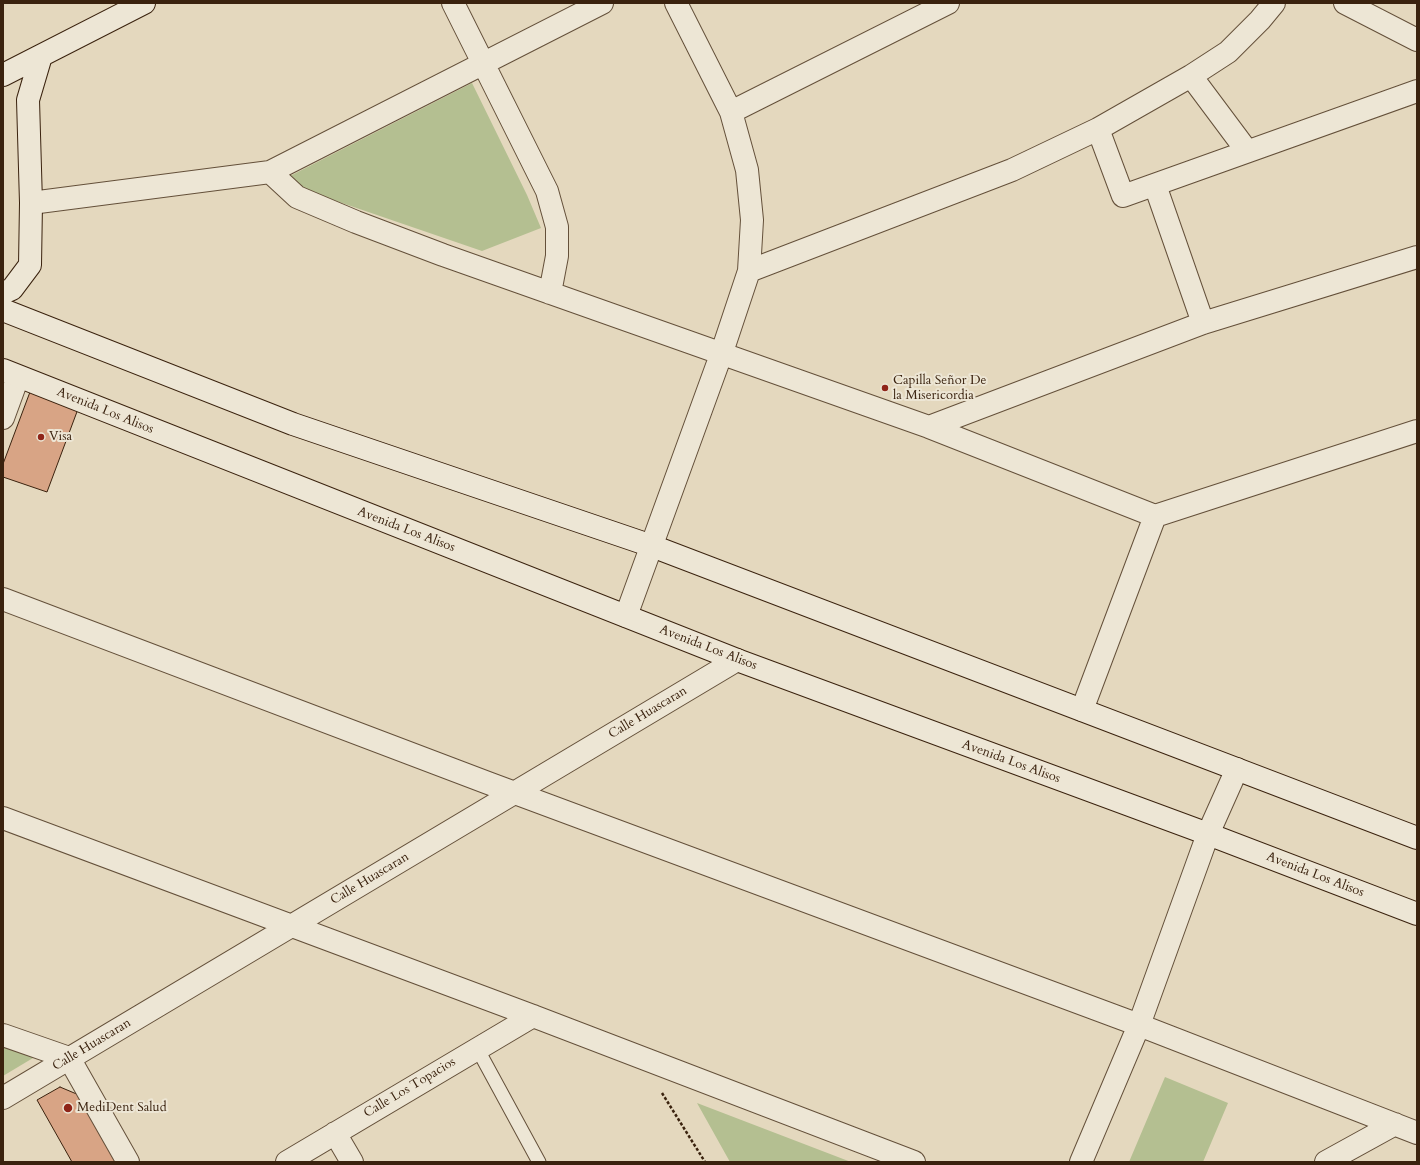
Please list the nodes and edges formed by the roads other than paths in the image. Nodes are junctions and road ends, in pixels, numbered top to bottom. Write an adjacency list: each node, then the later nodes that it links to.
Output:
1 (144, 3): 9 (street)
2 (453, 3): 10 (street)
3 (602, 3): 10 (street)
4 (676, 3): 14 (street)
5 (948, 3): 14 (street)
6 (1274, 3): 12 (street)
7 (1345, 3): 8 (street)
8 (1417, 40)
9 (42, 56): 11 (street); 19 (street)
10 (483, 64): 17 (street); 22 (street)
11 (3, 75)
12 (1191, 76): 15 (street); 16 (street)
13 (1417, 91): 16 (street)
14 (731, 112): 21 (street)
15 (1098, 129): 18 (street); 21 (street)
16 (1248, 151): 18 (street)
17 (270, 172): 19 (street); 22 (street)
18 (1155, 185): 25 (street)
19 (31, 203): 23 (street)
20 (1417, 257): 25 (street)
21 (749, 271): 26 (street)
22 (550, 292): 26 (street)
23 (3, 293)
24 (3, 310): 32 (street)
25 (1203, 323): 29 (street)
26 (722, 352): 29 (street); 32 (street)
27 (11, 374): 28 (street); 34 (street, Avenida Los Alisos)
28 (3, 418)
29 (929, 427): 31 (street)
30 (1417, 431): 31 (street)
31 (1155, 516): 36 (street)
32 (652, 546): 34 (street); 36 (street)
33 (3, 599): 38 (street)
34 (626, 616): 35 (street, Avenida Los Alisos)
35 (737, 660): 38 (street, Calle Huascaran); 40 (street, Avenida Los Alisos)
36 (1082, 710): 37 (street)
37 (1237, 769): 40 (street); 41 (street)
38 (515, 793): 43 (street, Calle Huascaran); 45 (street)
39 (3, 818): 43 (street)
40 (1208, 834): 42 (street, Avenida Los Alisos); 45 (street)
41 (1417, 838)
42 (1414, 911)
43 (292, 926): 44 (street); 48 (street, Calle Huascaran)
44 (533, 1016): 47 (street, Calle Los Topacios); 57 (street)
45 (1139, 1025): 50 (street); 58 (street)
46 (3, 1036): 48 (street)
47 (477, 1048): 51 (street, Calle Los Topacios); 56 (lane)
48 (69, 1058): 49 (street, Calle Huascaran); 53 (street)
49 (3, 1098)
50 (1395, 1124): 52 (street); 59 (street)
51 (335, 1133): 54 (street, Calle Los Topacios); 55 (street)
52 (1417, 1133)
53 (128, 1162)
54 (287, 1162)
55 (352, 1162)
56 (539, 1162)
57 (914, 1162)
58 (1081, 1162)
59 (1326, 1162)

